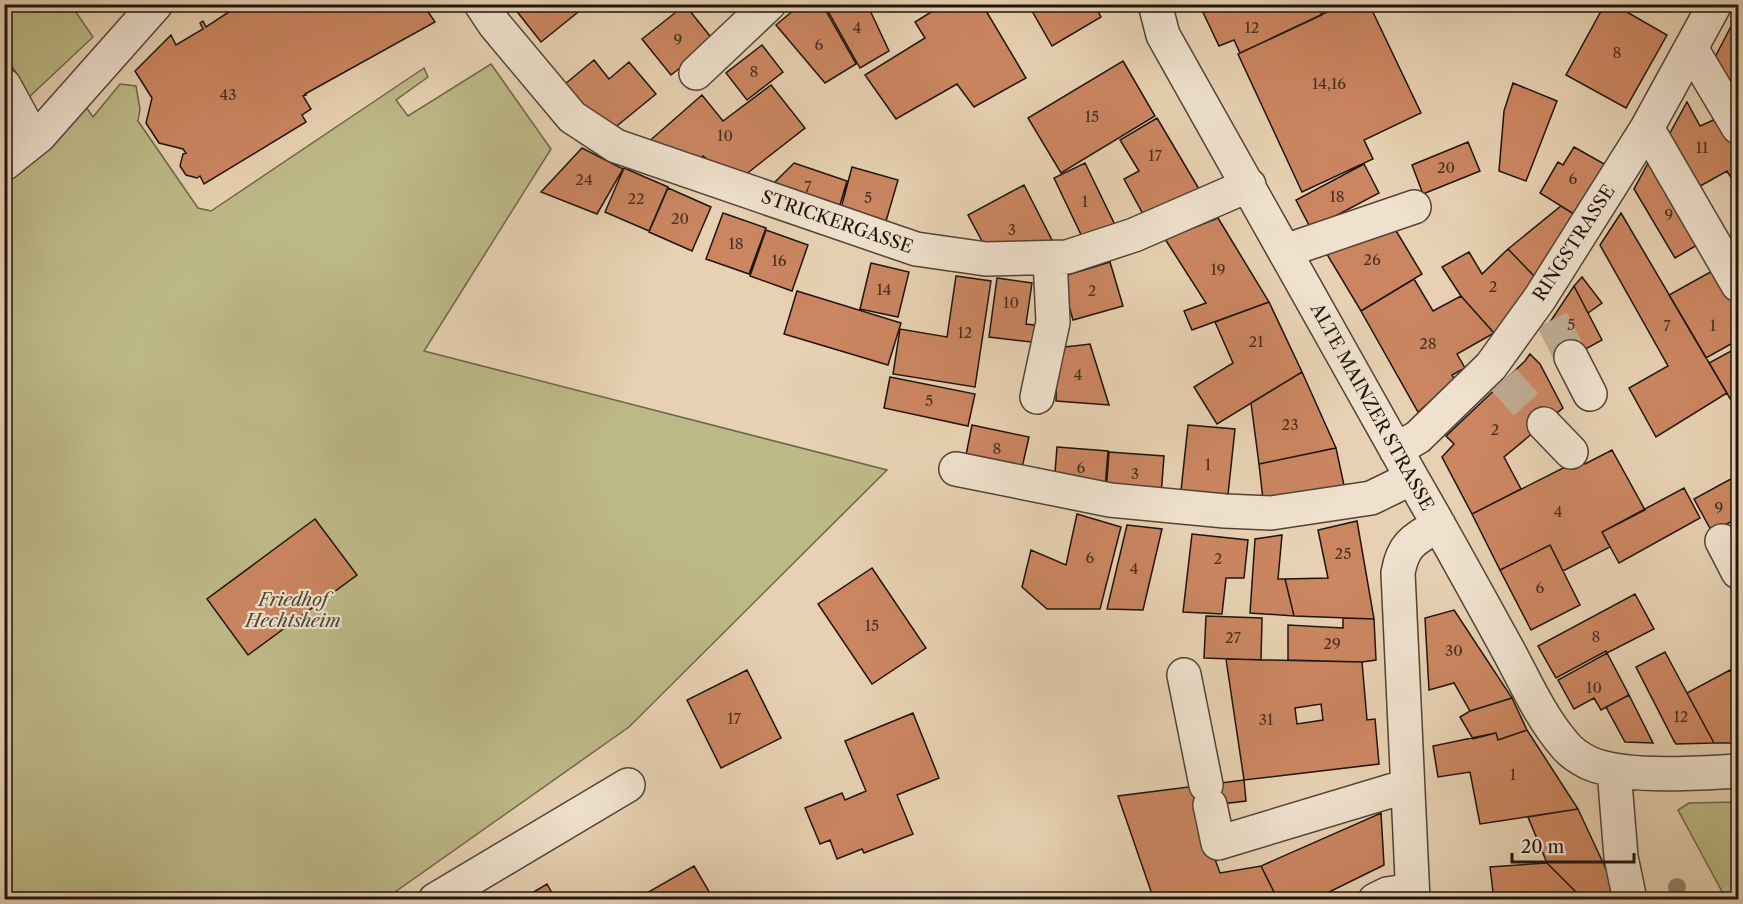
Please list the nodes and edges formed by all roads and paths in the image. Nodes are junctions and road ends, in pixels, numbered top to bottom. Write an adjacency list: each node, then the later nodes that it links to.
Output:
1 (156, 4): 11 (street)
2 (481, 4): 16 (street, STRICKERGASSE)
3 (769, 4): 7 (street)
4 (1155, 4): 13 (street, ALTE MAINZER STRASSE)
5 (1715, 4): 6 (street, RINGSTRASSE)
6 (1690, 48): 9 (street); 10 (street, RINGSTRASSE)
7 (696, 73)
8 (4, 85): 11 (street)
9 (1738, 127)
10 (1647, 128): 17 (street); 23 (street, RINGSTRASSE)
11 (39, 136): 12 (street)
12 (4, 164)
13 (1249, 185): 15 (street, ALTE MAINZER STRASSE); 16 (street, STRICKERGASSE)
14 (1414, 207): 15 (street)
15 (1285, 251): 23 (street, ALTE MAINZER STRASSE)
16 (1050, 258): 20 (street)
17 (1738, 285)
18 (1571, 357): 19 (street)
19 (1590, 394)
20 (1037, 397)
21 (1544, 424): 22 (street)
22 (1570, 452)
23 (1404, 464): 24 (street, RINGSTRASSE); 25 (street, ALTE MAINZER STRASSE)
24 (956, 469)
25 (1439, 525): 29 (street); 32 (street, ALTE MAINZER STRASSE)
26 (1722, 542): 27 (street)
27 (1738, 572)
28 (1184, 675): 32 (street)
29 (1614, 770): 30 (street); 36 (street)
30 (1738, 771)
31 (628, 786): 34 (street)
32 (1407, 786): 33 (street, ALTE MAINZER STRASSE)
33 (1413, 895): 35 (street)
34 (435, 900)
35 (1375, 900)
36 (1630, 900)

